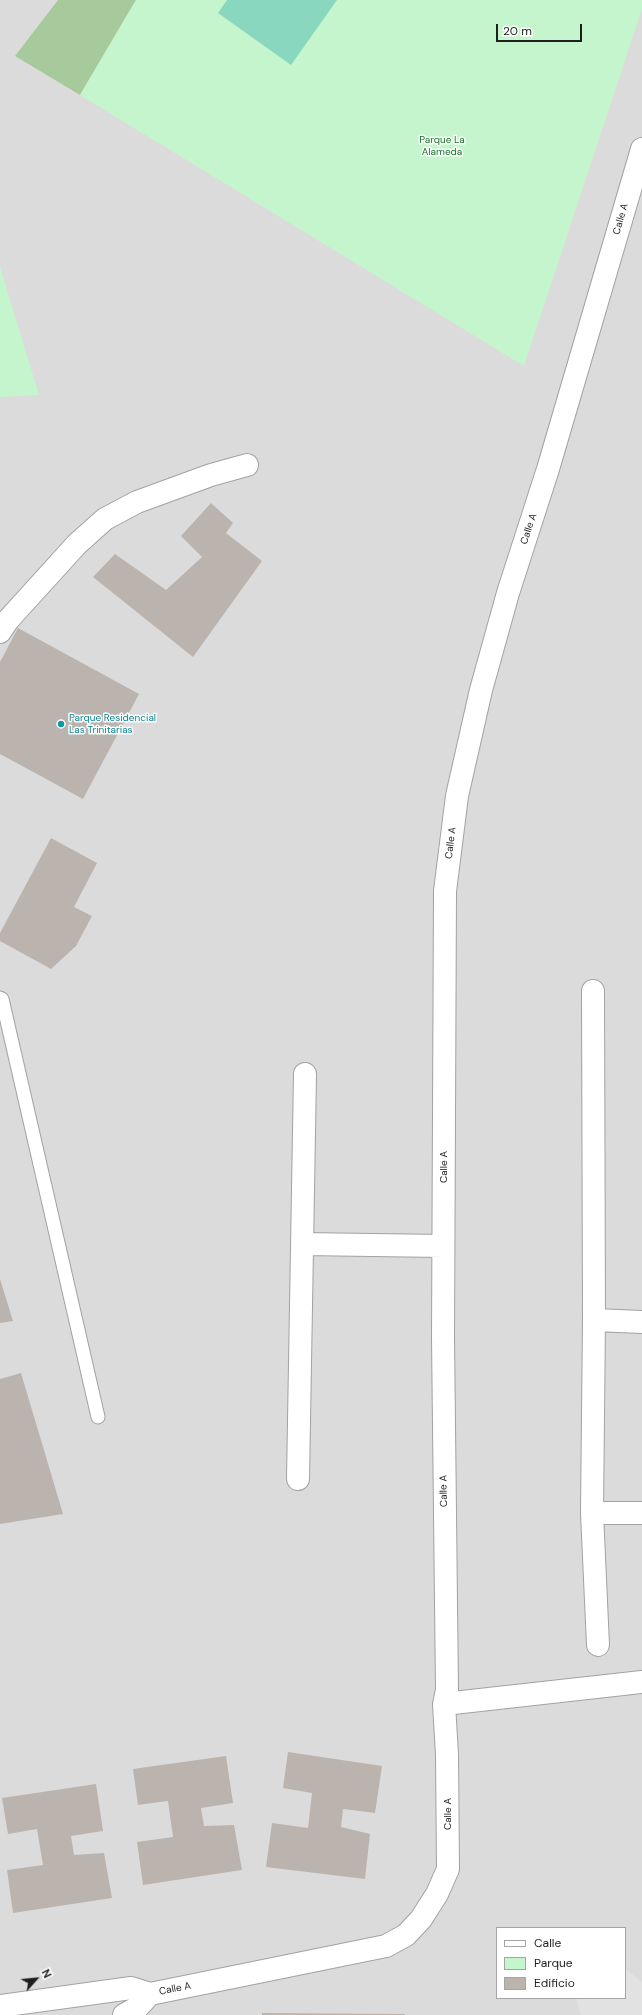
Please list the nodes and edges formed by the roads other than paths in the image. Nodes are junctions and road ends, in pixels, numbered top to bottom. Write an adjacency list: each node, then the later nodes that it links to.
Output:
1 (642, 148): 8 (street, Calle A)
2 (247, 465): 3 (street)
3 (0, 632)
4 (593, 991): 9 (street)
5 (0, 998): 11 (lane)
6 (305, 1074): 7 (street)
7 (302, 1244): 8 (street); 12 (street)
8 (443, 1246): 17 (street, Calle A)
9 (594, 1320): 10 (street); 13 (street)
10 (642, 1322)
11 (98, 1417)
12 (298, 1479)
13 (592, 1513): 14 (street); 15 (street)
14 (642, 1513)
15 (598, 1645)
16 (642, 1682): 17 (street)
17 (444, 1704): 18 (street, Calle A)
18 (150, 1994): 19 (street, Calle A); 21 (street, Calle A)
19 (0, 2007): 20 (street)
20 (15, 2015)
21 (124, 2015)

